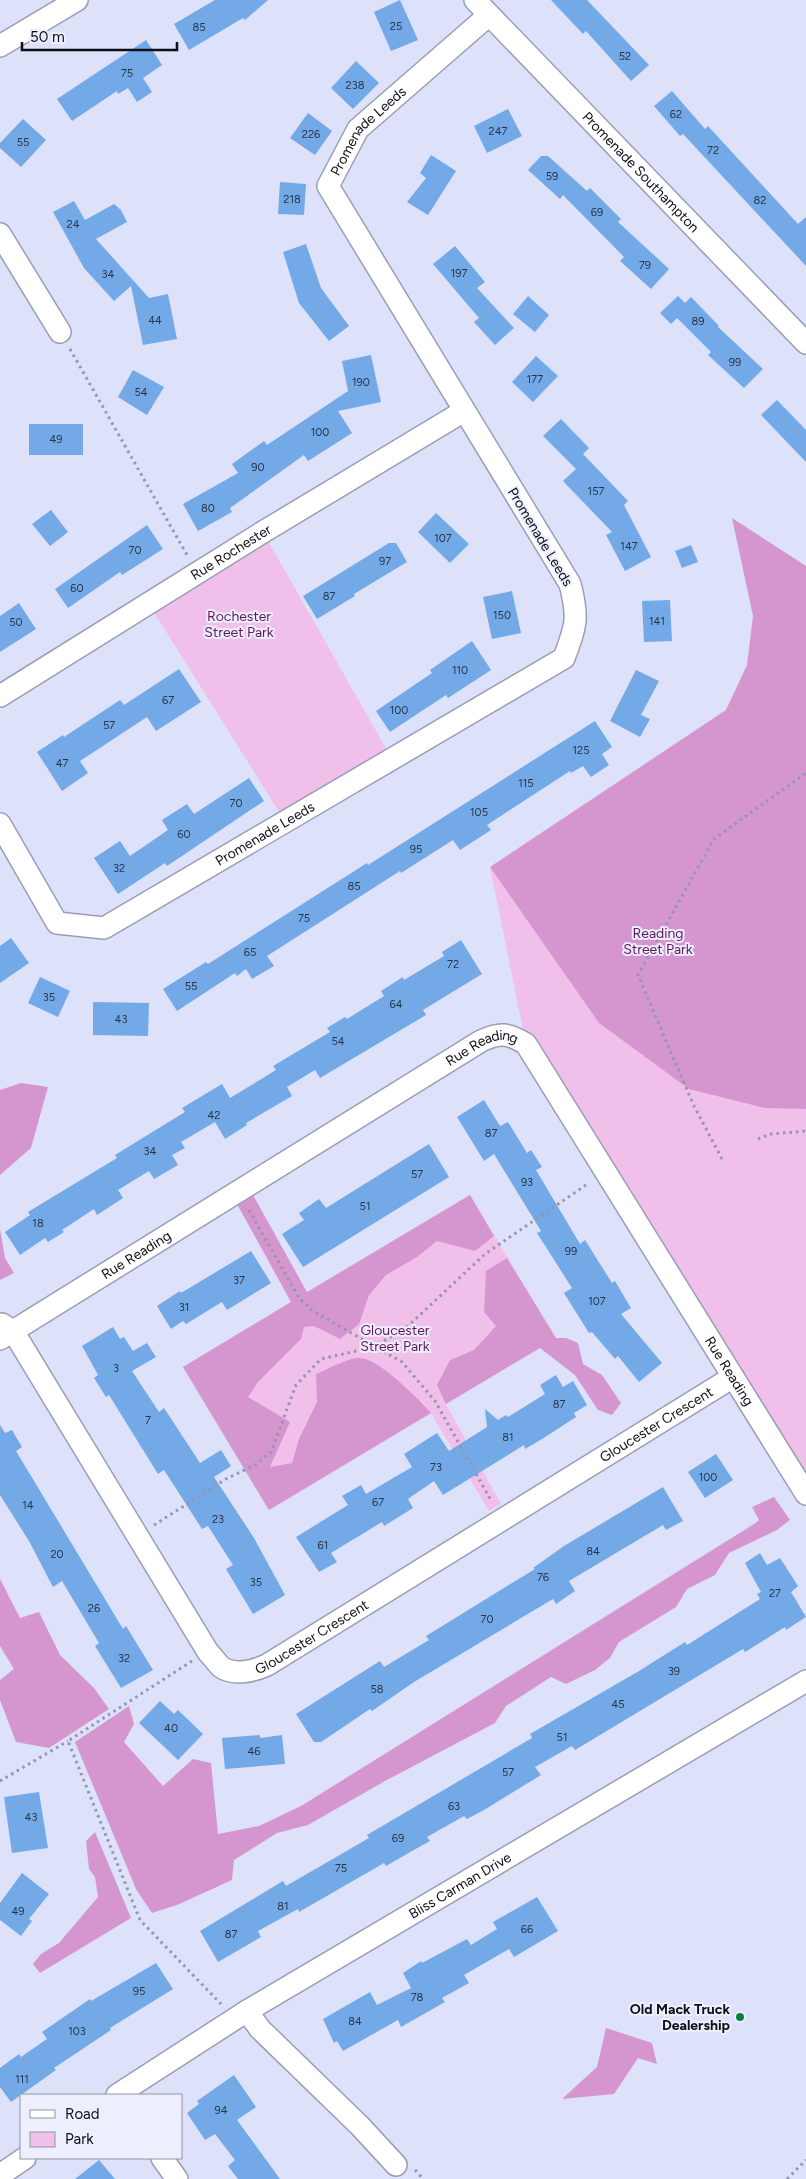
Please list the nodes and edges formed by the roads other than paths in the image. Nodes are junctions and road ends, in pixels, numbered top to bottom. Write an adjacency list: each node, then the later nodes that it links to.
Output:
1 (77, 0): 3 (street)
2 (482, 8): 6 (street, Promenade Southampton); 7 (street, Promenade Leeds)
3 (0, 46)
4 (0, 234): 5 (street)
5 (60, 332)
6 (806, 343)
7 (464, 411): 8 (street, Rue Rochester); 9 (street, Promenade Leeds)
8 (0, 696)
9 (0, 824)
10 (4, 1331): 11 (street, Gloucester Crescent); 11 (street, Rue Reading)
11 (733, 1377): 12 (street, Rue Reading)
12 (806, 1494)
13 (806, 1681): 14 (street, Bliss Carman Drive)
14 (241, 2015): 15 (street, Bliss Carman Drive); 18 (street)
15 (119, 2094)
16 (24, 2159): 19 (street)
17 (163, 2159): 20 (street)
18 (396, 2165)
19 (0, 2175)
20 (177, 2179)

